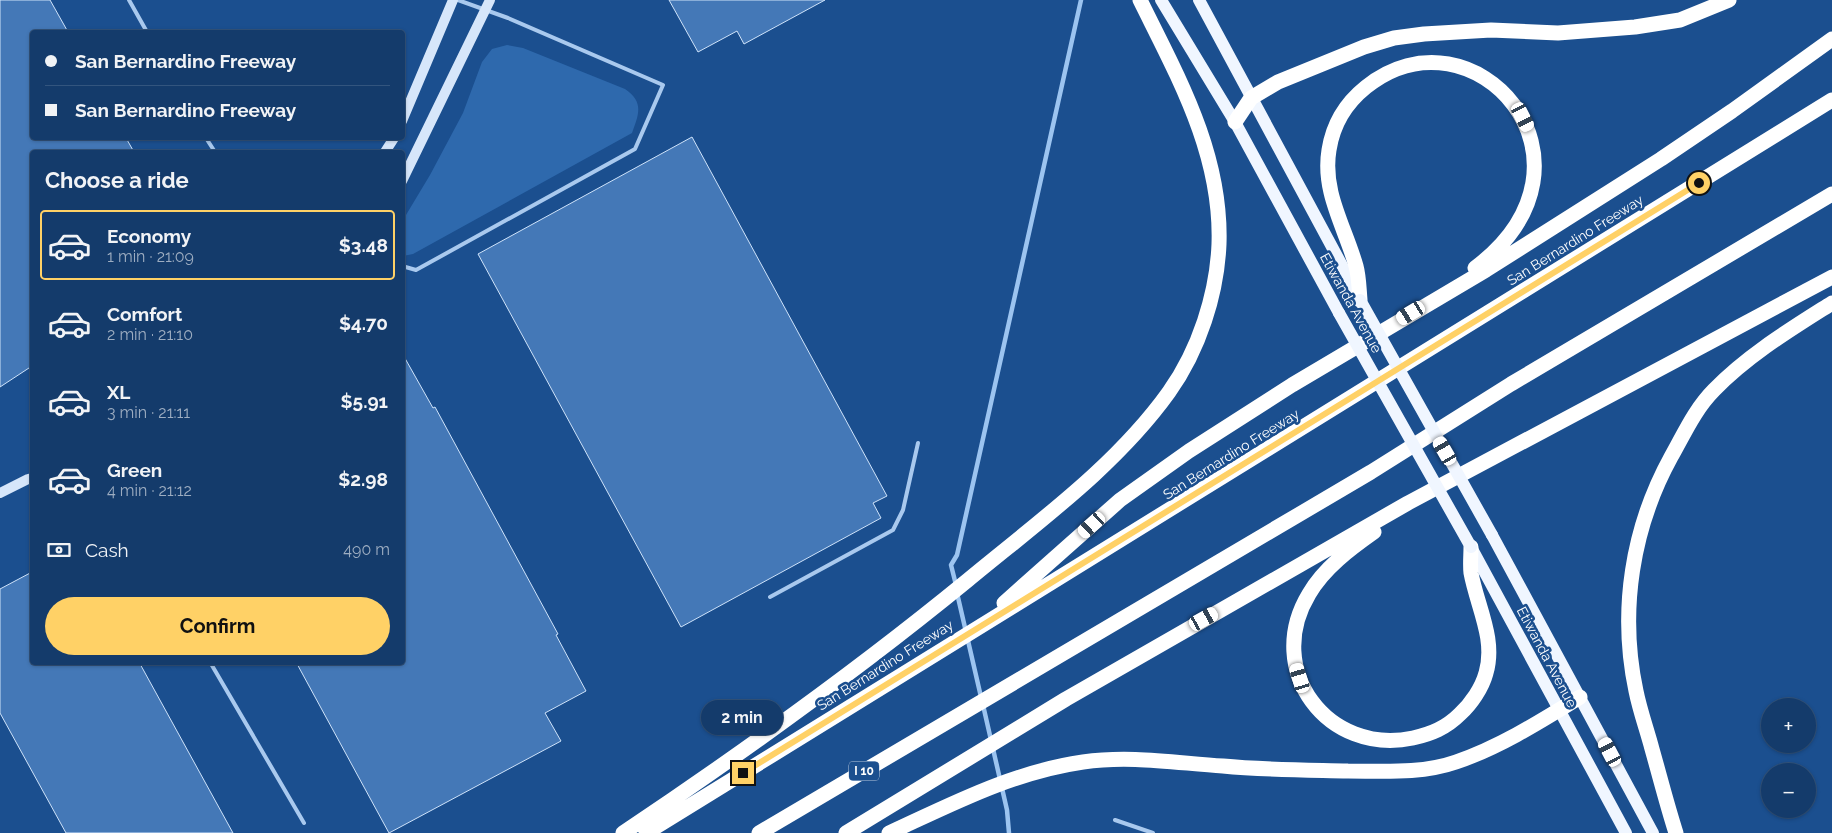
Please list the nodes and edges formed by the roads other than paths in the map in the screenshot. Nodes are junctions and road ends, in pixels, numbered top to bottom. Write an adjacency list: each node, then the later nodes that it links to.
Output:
1 (129, 0): 9 (lane)
2 (453, 0): 13 (main road)
3 (458, 0): 8 (lane)
4 (1140, 0): 34 (highway)
5 (1161, 0): 14 (main road, Etiwanda Avenue)
6 (1198, 0): 11 (main road, Etiwanda Avenue)
7 (1729, 0): 11 (highway)
8 (488, 5): 15 (main road); 17 (lane)
9 (147, 30)
10 (1832, 39): 21 (highway)
11 (1251, 98): 14 (highway); 19 (main road, Etiwanda Avenue)
12 (1832, 100): 28 (highway, San Bernardino Freeway)
13 (405, 114)
14 (1235, 122): 26 (main road, Etiwanda Avenue, bridge)
15 (405, 176)
16 (1832, 194): 36 (highway, I 10)
17 (405, 267)
18 (1832, 277): 24 (highway)
19 (1360, 300): 21 (highway); 30 (main road, Etiwanda Avenue, bridge)
20 (1832, 302): 42 (highway)
21 (1428, 303): 28 (highway)
22 (918, 443): 27 (lane)
23 (30, 477): 25 (main road)
24 (1432, 491): 26 (highway); 37 (highway)
25 (0, 493)
26 (1471, 547): 31 (main road, Etiwanda Avenue)
27 (770, 597)
28 (977, 627): 35 (highway, San Bernardino Freeway)
29 (212, 665): 33 (lane)
30 (1580, 697): 31 (highway); 41 (main road, Etiwanda Avenue)
31 (1559, 710): 38 (highway); 40 (main road, Etiwanda Avenue)
32 (1115, 820): 39 (lane)
33 (304, 823)
34 (622, 833)
35 (646, 833)
36 (759, 833)
37 (846, 833)
38 (889, 833)
39 (1153, 833)
40 (1626, 833)
41 (1653, 833)
42 (1676, 833)

